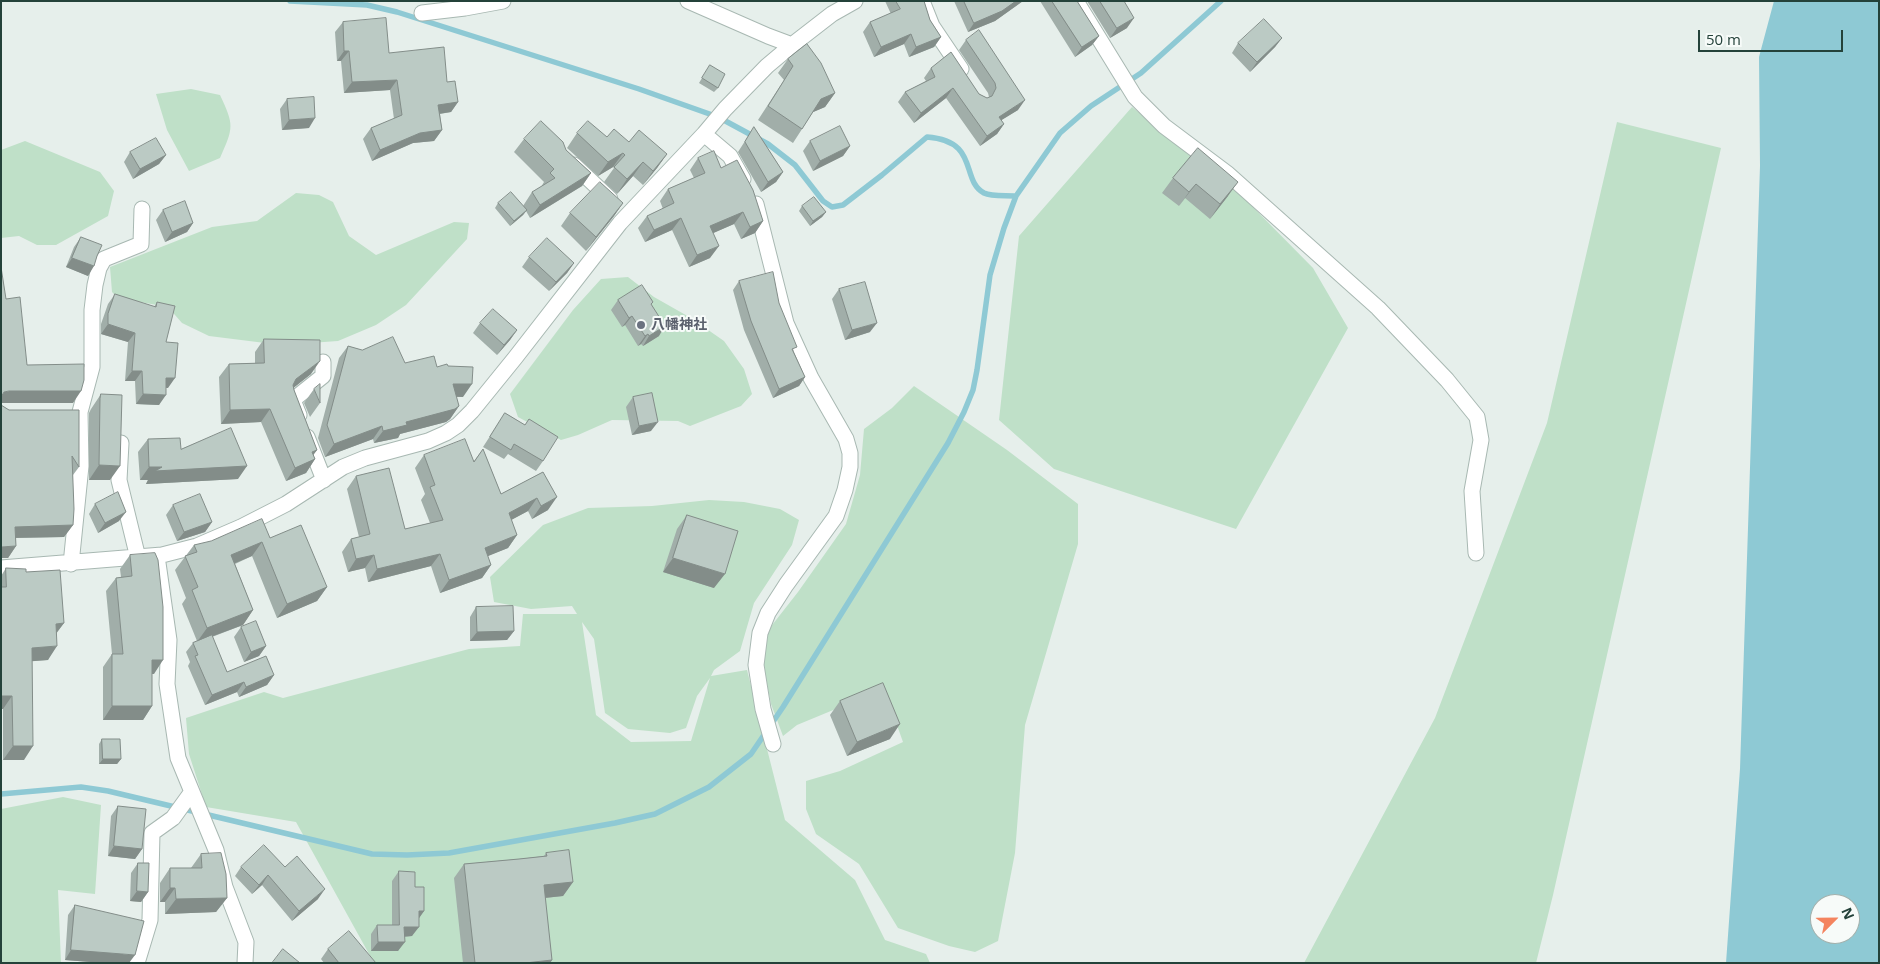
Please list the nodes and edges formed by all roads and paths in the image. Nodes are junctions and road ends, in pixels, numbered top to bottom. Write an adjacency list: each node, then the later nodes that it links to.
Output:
1 (503, 1): 6 (street)
2 (688, 1): 7 (street)
3 (855, 1): 7 (street)
4 (922, 1): 8 (street)
5 (1076, 1): 16 (street)
6 (422, 13)
7 (792, 45): 9 (street)
8 (969, 82)
9 (708, 129): 12 (street); 21 (street)
10 (564, 156): 12 (street)
11 (142, 209): 19 (street)
12 (627, 216): 15 (street)
13 (323, 362): 15 (street)
14 (121, 443): 18 (street)
15 (324, 480): 17 (street)
16 (1476, 553)
17 (157, 556): 18 (street); 22 (street)
18 (138, 558): 19 (street)
19 (71, 564): 20 (street)
20 (1, 568)
21 (773, 744)
22 (191, 793): 23 (street); 24 (street)
23 (137, 963)
24 (245, 963)

